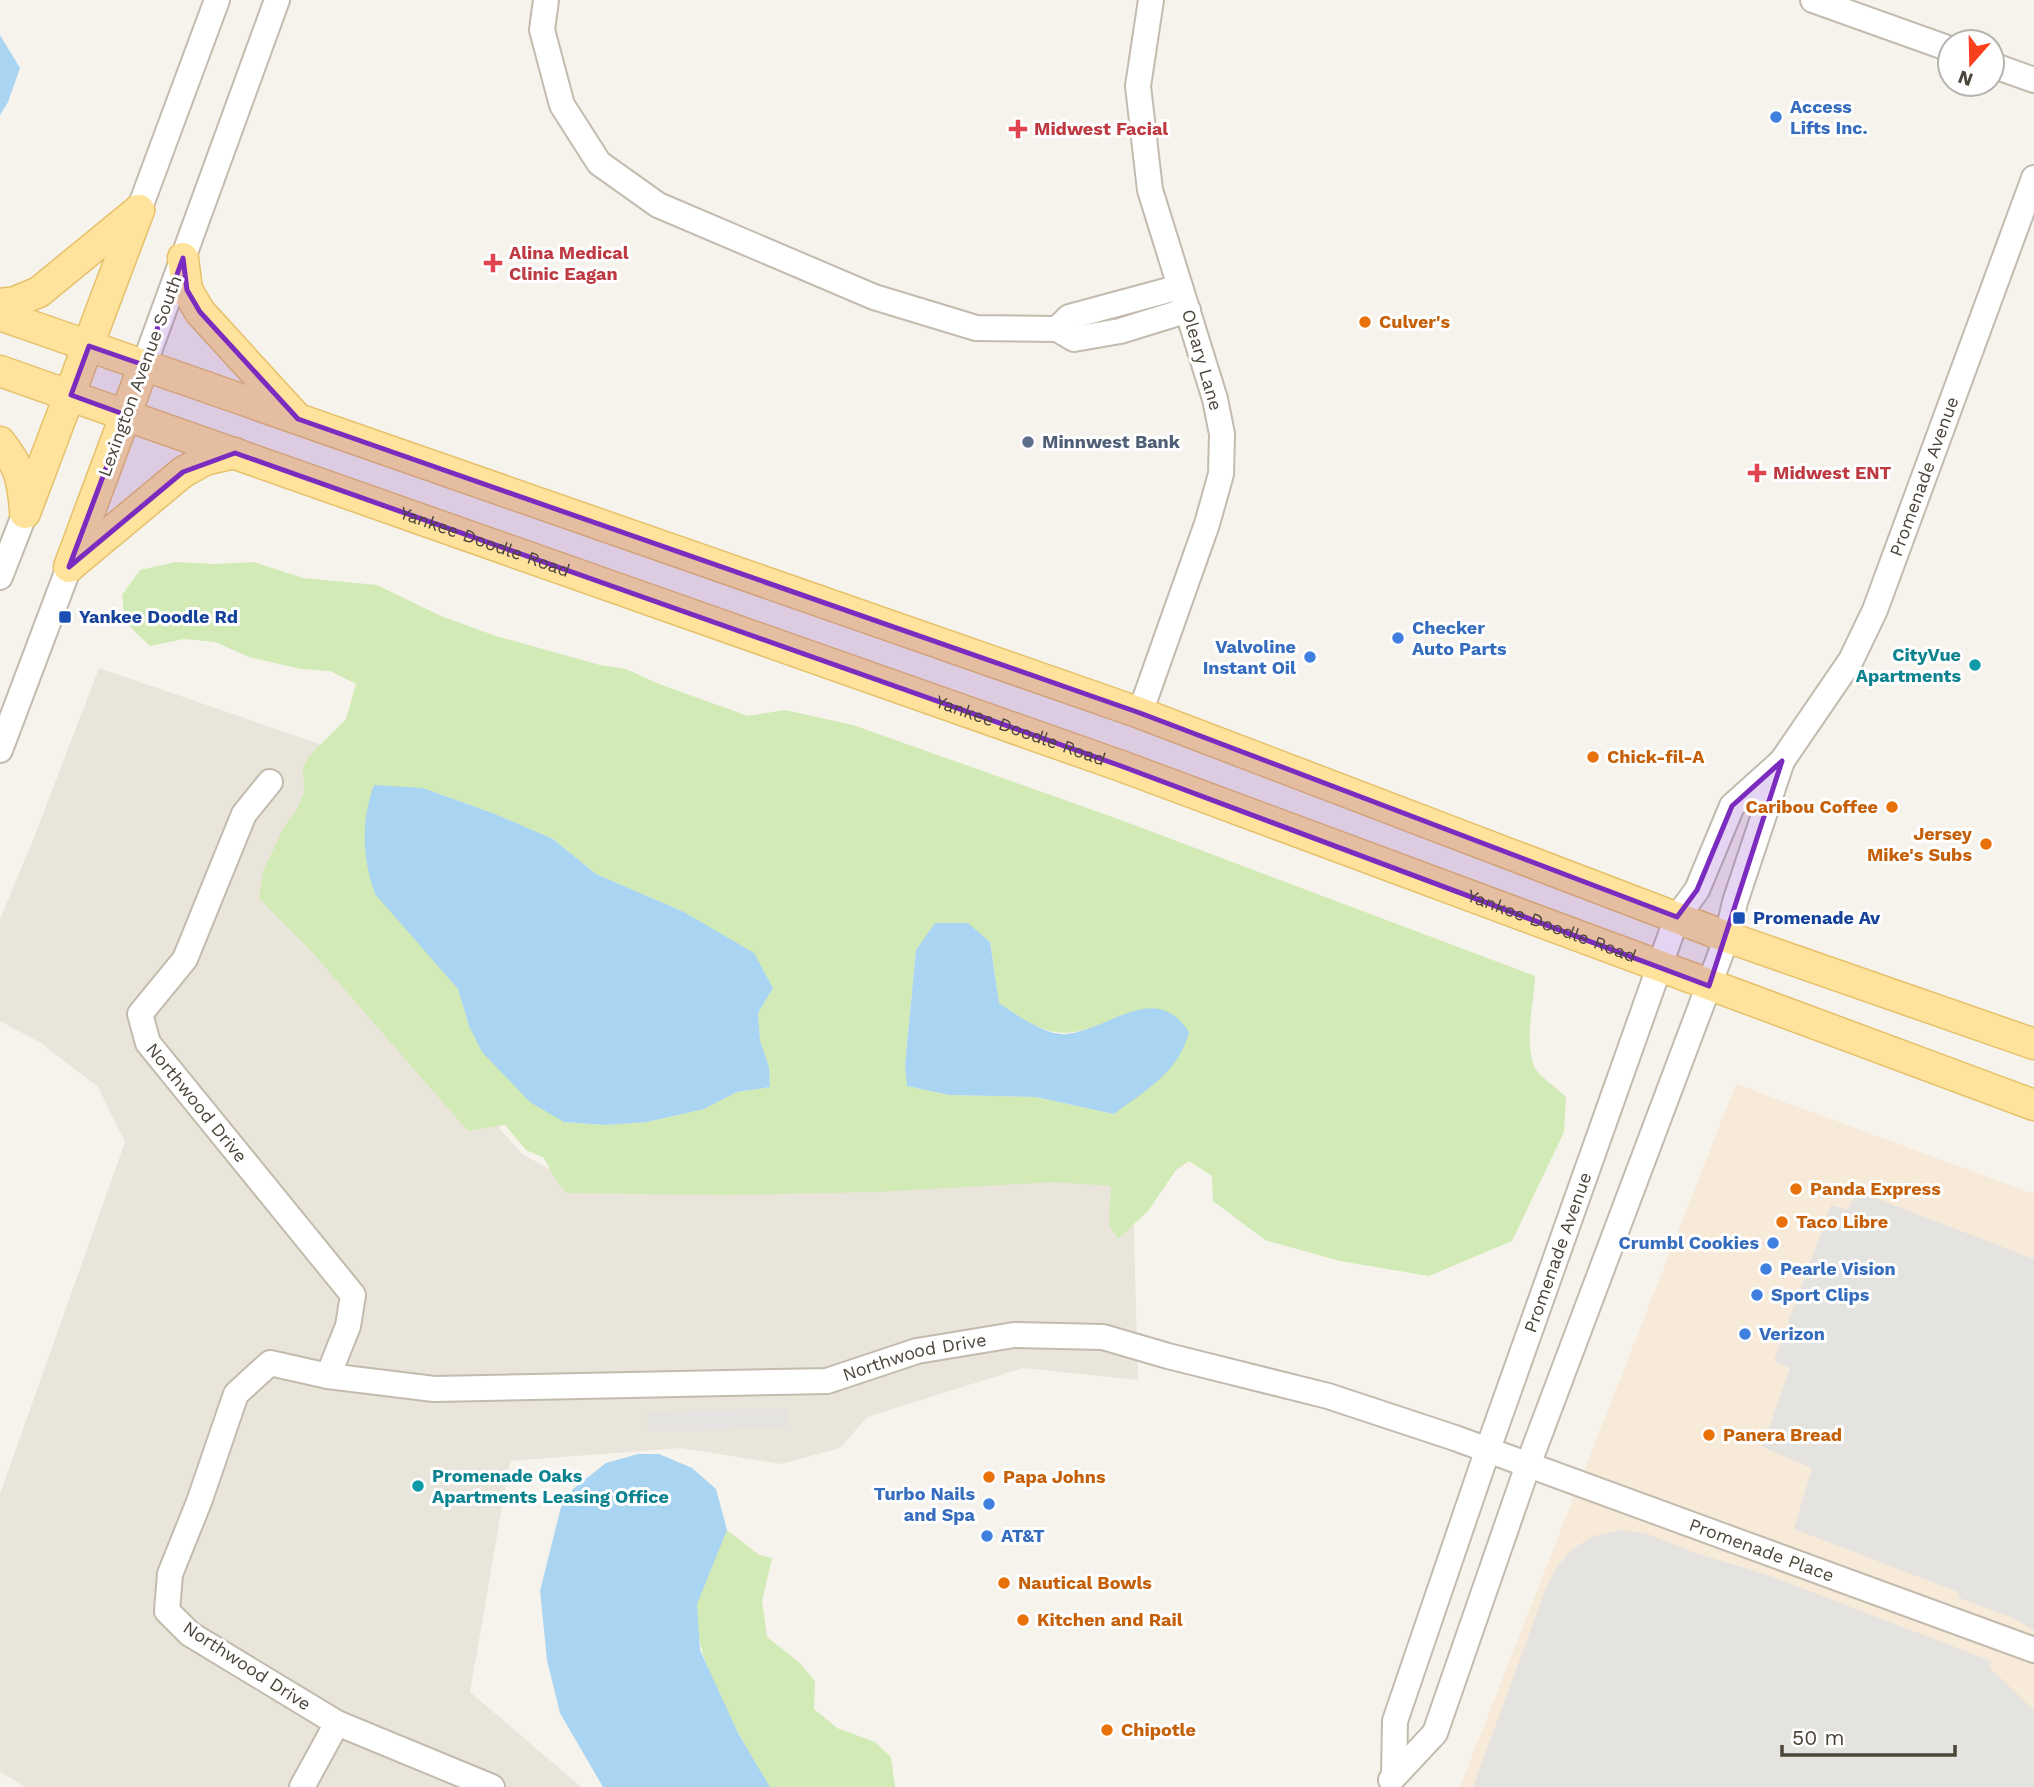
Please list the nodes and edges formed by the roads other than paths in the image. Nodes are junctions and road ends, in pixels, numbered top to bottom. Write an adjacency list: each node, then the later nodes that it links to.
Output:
1 (217, 0): 10 (street)
2 (277, 0): 11 (street, Lexington Avenue South)
3 (546, 0): 12 (street)
4 (1151, 0): 12 (street, Oleary Lane)
5 (1813, 0): 6 (street)
6 (1936, 45)
7 (2006, 70): 8 (street)
8 (2034, 80)
9 (2034, 178): 28 (street, Promenade Avenue)
10 (139, 210): 13 (main road); 15 (main road)
11 (183, 258): 16 (street, Lexington Avenue South); 20 (main road)
12 (1184, 299): 26 (street, Oleary Lane)
13 (0, 304)
14 (0, 315): 15 (main road)
15 (89, 346): 16 (main road); 18 (main road)
16 (144, 365): 19 (main road, Lexington Avenue South); 20 (main road)
17 (0, 371): 18 (main road, Yankee Doodle Road)
18 (71, 395): 19 (main road, Yankee Doodle Road); 23 (main road)
19 (126, 415): 22 (main road, Yankee Doodle Road); 24 (main road, Lexington Avenue South)
20 (298, 419): 26 (main road)
21 (0, 442): 23 (main road)
22 (235, 453): 24 (main road); 32 (main road, Yankee Doodle Road)
23 (25, 513): 25 (street)
24 (69, 567): 27 (street, Lexington Avenue South)
25 (0, 578)
26 (1140, 713): 30 (main road)
27 (0, 750)
28 (1783, 761): 30 (street, Promenade Avenue); 31 (street, Promenade Avenue)
29 (270, 782): 36 (street, Northwood Drive)
30 (1678, 917): 31 (main road); 32 (street, Promenade Avenue)
31 (1727, 937): 33 (street, Promenade Avenue); 34 (main road)
32 (1660, 967): 33 (main road, Yankee Doodle Road); 37 (street, Promenade Avenue)
33 (1709, 986): 35 (main road, Yankee Doodle Road); 38 (street, Promenade Avenue)
34 (2034, 1044)
35 (2034, 1105)
36 (328, 1376): 37 (street, Northwood Drive); 40 (street, Northwood Drive)
37 (1488, 1449): 38 (street, Promenade Place); 41 (street, Promenade Avenue)
38 (1528, 1465): 39 (street, Promenade Place); 41 (street, Promenade Avenue)
39 (2034, 1650)
40 (337, 1723): 42 (street); 43 (street)
41 (1391, 1781)
42 (302, 1787)
43 (492, 1787)

